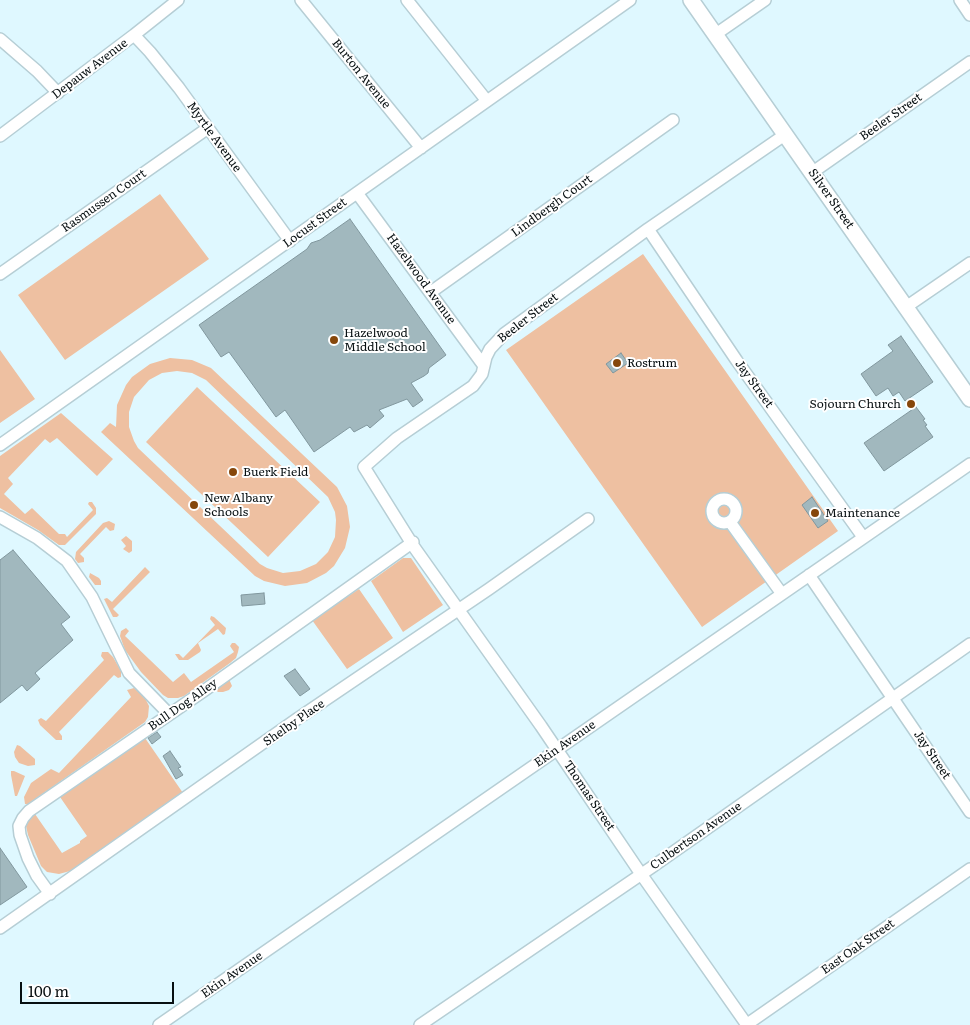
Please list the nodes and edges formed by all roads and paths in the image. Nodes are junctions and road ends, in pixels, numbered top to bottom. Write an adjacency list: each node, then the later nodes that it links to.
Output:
1 (178, 0): 10 (street, Depauw Avenue)
2 (302, 0): 19 (street, Burton Avenue)
3 (408, 0): 14 (street)
4 (630, 0): 14 (street, Locust Street)
5 (691, 0): 9 (main road, Silver Street)
6 (765, 0): 9 (street)
7 (960, 0): 8 (street)
8 (970, 15)
9 (716, 34): 17 (main road, Silver Street)
10 (134, 36): 13 (street, Depauw Avenue); 16 (street, Myrtle Avenue)
11 (0, 39): 13 (street)
12 (970, 62): 20 (street, Beeler Street)
13 (58, 93): 18 (street, Depauw Avenue)
14 (487, 101): 19 (street, Locust Street)
15 (673, 120): 26 (street, Lindbergh Court)
16 (208, 128): 23 (street, Myrtle Avenue); 25 (street, Rasmussen Court)
17 (786, 134): 20 (main road, Silver Street); 22 (street, Beeler Street)
18 (0, 136)
19 (421, 148): 21 (street, Locust Street)
20 (813, 172): 27 (main road, Silver Street)
21 (357, 193): 23 (street, Locust Street); 26 (street, Hazelwood Avenue)
22 (648, 229): 28 (street, Beeler Street); 35 (street, Jay Street)
23 (290, 241): 30 (street, Locust Street)
24 (970, 263): 27 (street)
25 (0, 274)
26 (431, 292): 28 (street, Hazelwood Avenue)
27 (906, 307): 29 (main road, Silver Street)
28 (484, 366): 36 (street, Beeler Street)
29 (970, 399)
30 (0, 445)
31 (970, 464): 35 (street, Ekin Avenue)
32 (0, 517): 42 (street)
33 (588, 518): 39 (street, Shelby Place)
34 (730, 522): 38 (street)
35 (863, 537): 37 (street, Ekin Avenue)
36 (413, 542): 39 (street, Thomas Street); 42 (street, Bull Dog Alley)
37 (809, 575): 38 (street, Ekin Avenue); 41 (street, Jay Street)
38 (782, 594): 43 (street, Ekin Avenue)
39 (459, 609): 43 (street, Thomas Street); 47 (street, Shelby Place)
40 (970, 644): 41 (street, Culbertson Avenue)
41 (894, 697): 44 (street, Jay Street); 46 (street, Culbertson Avenue)
42 (169, 714): 47 (street, Bull Dog Alley)
43 (557, 750): 46 (street, Thomas Street); 49 (street, Ekin Avenue)
44 (970, 812)
45 (970, 869): 51 (street, East Oak Street)
46 (641, 874): 50 (street, Culbertson Avenue); 51 (street, Thomas Street)
47 (50, 894): 48 (street, Shelby Place)
48 (0, 928)
49 (159, 1025)
50 (420, 1025)
51 (746, 1025)

